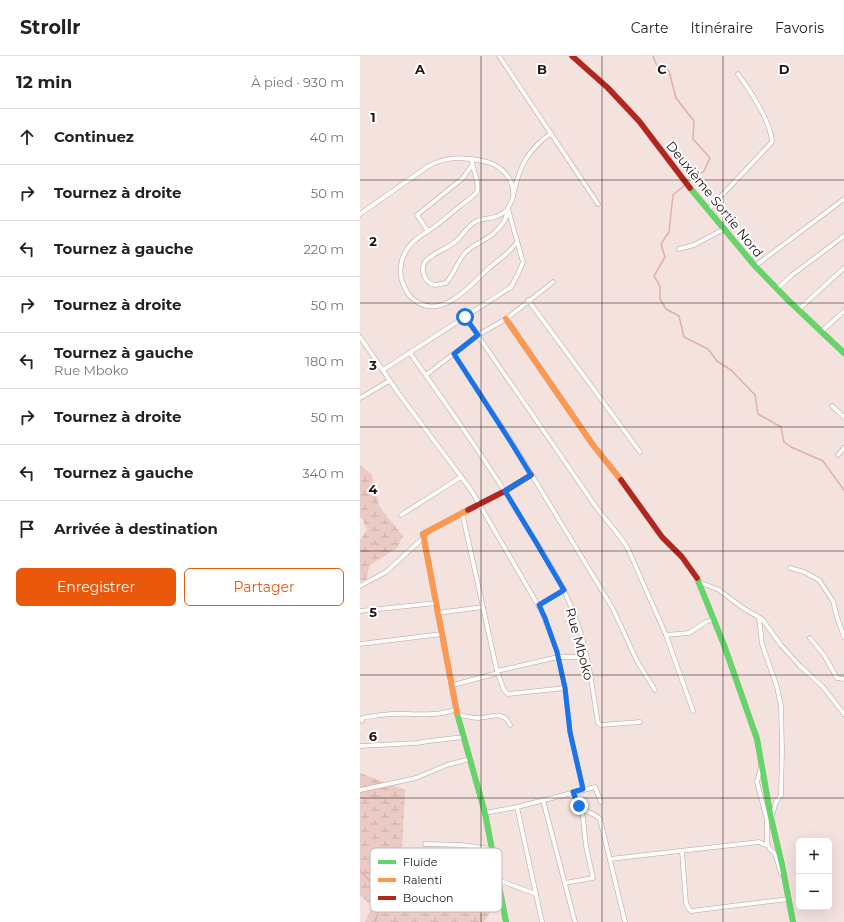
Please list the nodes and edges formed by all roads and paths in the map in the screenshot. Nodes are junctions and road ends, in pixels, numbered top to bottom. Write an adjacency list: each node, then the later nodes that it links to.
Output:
1 (499, 56): 4 (street)
2 (572, 56): 11 (street, Deuxième Sortie Nord)
3 (738, 74): 11 (street)
4 (551, 133): 7 (street); 9 (street)
5 (472, 159): 6 (street); 7 (street); 12 (street)
6 (472, 165): 16 (street); 16 (street)
7 (513, 196): 10 (street)
8 (844, 199): 20 (street)
9 (598, 204)
10 (507, 210): 13 (street); 14 (street); 18 (street)
11 (708, 210): 15 (street, Deuxième Sortie Nord)
12 (360, 214)
13 (495, 217): 14 (street); 14 (street)
14 (500, 225)
15 (724, 229): 19 (street); 20 (street, Deuxième Sortie Nord)
16 (428, 231): 18 (street)
17 (844, 236): 23 (street)
18 (517, 242): 27 (street)
19 (679, 249)
20 (755, 266): 23 (street, Deuxième Sortie Nord)
21 (844, 268): 25 (street)
22 (553, 282): 24 (street)
23 (777, 289): 25 (street, Deuxième Sortie Nord)
24 (528, 300): 28 (street); 42 (street)
25 (798, 310): 29 (street, Deuxième Sortie Nord)
26 (844, 311): 29 (street)
27 (465, 317): 30 (street); 33 (street)
28 (506, 319): 30 (street); 52 (street)
29 (821, 332): 32 (street, Deuxième Sortie Nord)
30 (478, 335): 34 (street); 63 (street)
31 (360, 337): 35 (street)
32 (843, 351)
33 (410, 352): 35 (street); 36 (street, Rue Mboko)
34 (454, 354): 36 (street); 44 (street)
35 (383, 370): 37 (street)
36 (426, 375): 46 (street, Rue Mboko)
37 (389, 381): 38 (street); 45 (street)
38 (360, 398)
39 (832, 406): 40 (street)
40 (844, 417)
41 (844, 448): 43 (street)
42 (640, 452)
43 (838, 455)
44 (531, 475): 46 (street); 73 (street)
45 (461, 477): 47 (street); 49 (street)
46 (505, 491): 47 (street); 54 (street, Rue Mboko)
47 (480, 503): 48 (street); 56 (street)
48 (462, 512): 50 (street); 57 (street)
49 (401, 515)
50 (423, 538): 53 (street); 55 (street)
51 (790, 568): 64 (street)
52 (699, 582): 60 (street); 61 (street)
53 (360, 586)
54 (564, 590): 56 (street); 68 (street, Rue Mboko)
55 (436, 603): 58 (street); 59 (street)
56 (539, 605): 67 (street)
57 (483, 607): 59 (street); 69 (street)
58 (360, 610)
59 (438, 613): 62 (street)
60 (759, 618): 76 (street); 93 (street)
61 (714, 619): 63 (street); 84 (street)
62 (442, 634): 66 (street); 71 (street)
63 (666, 635): 75 (street)
64 (844, 637)
65 (810, 638): 70 (street)
66 (360, 644)
67 (558, 657): 68 (street); 69 (street); 72 (street)
68 (586, 657): 79 (street, Rue Mboko)
69 (498, 672): 71 (street); 72 (street)
70 (844, 679)
71 (453, 685): 74 (street)
72 (565, 688): 85 (street)
73 (656, 690)
74 (456, 709): 77 (street); 78 (street)
75 (693, 711)
76 (844, 714)
77 (459, 715): 80 (street); 81 (street)
78 (362, 721)
79 (640, 722)
80 (510, 725)
81 (464, 737): 82 (street); 83 (street)
82 (360, 746)
83 (470, 759): 86 (street); 92 (street)
84 (761, 767): 93 (street); 95 (street)
85 (583, 789): 87 (street); 89 (street)
86 (360, 790)
87 (573, 792): 88 (street); 91 (street)
88 (543, 800): 90 (street); 101 (street)
89 (601, 802)
90 (516, 807): 92 (street); 103 (street)
91 (582, 809): 99 (street); 101 (street)
92 (485, 813): 97 (street)
93 (771, 818): 102 (street)
94 (425, 844): 96 (street)
95 (768, 846): 98 (street); 102 (street)
96 (484, 848)
97 (491, 848)
98 (682, 852): 99 (street); 104 (street)
99 (610, 859): 109 (street)
100 (502, 881): 103 (street)
101 (565, 883): 108 (street)
102 (788, 892): 104 (street)
103 (536, 894): 107 (street)
104 (789, 898): 110 (street)
105 (502, 901): 106 (street)
106 (506, 922)
107 (542, 922)
108 (575, 922)
109 (625, 922)
110 (794, 922)

